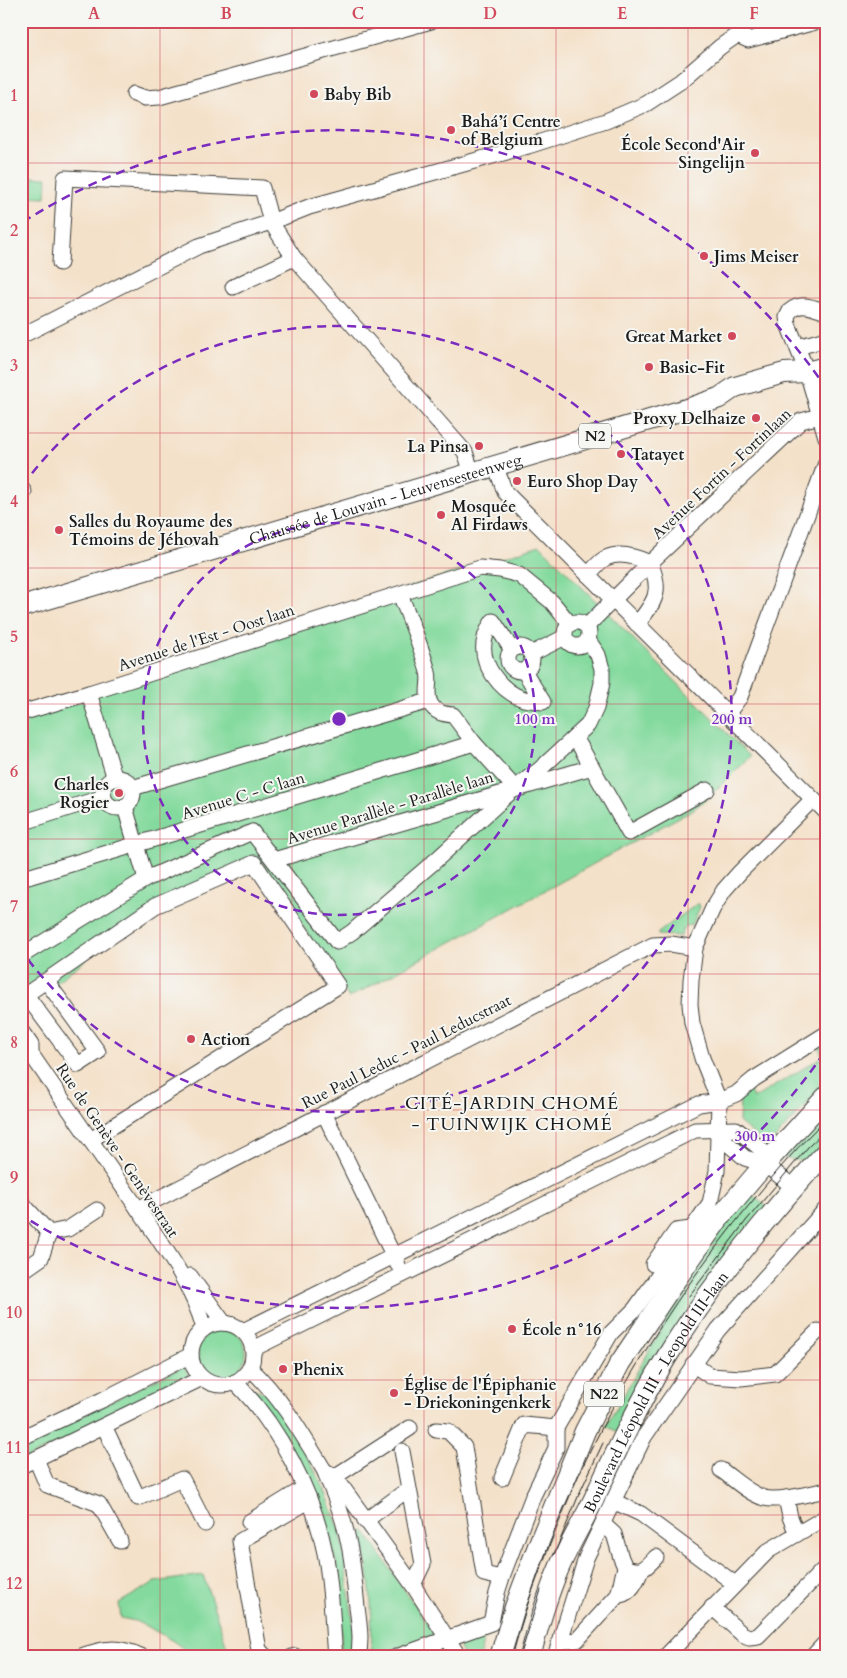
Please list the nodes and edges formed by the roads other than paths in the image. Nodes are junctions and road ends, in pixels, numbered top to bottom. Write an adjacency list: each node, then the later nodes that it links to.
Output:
1 (431, 21): 4 (street)
2 (819, 21): 3 (street)
3 (745, 25): 5 (street)
4 (134, 94)
5 (271, 222): 6 (street); 7 (street); 10 (street)
6 (294, 258): 8 (street); 18 (street)
7 (60, 263)
8 (233, 287)
9 (826, 312): 12 (street)
10 (21, 336)
11 (826, 339): 12 (street)
12 (798, 347): 13 (street)
13 (816, 370): 14 (street); 17 (main road, Chaussée de Louvain - Leuvensesteenweg / N2)
14 (820, 416): 15 (street); 21 (street, Avenue Fortin - Fortinlaan)
15 (826, 438)
16 (826, 464): 35 (street)
17 (495, 466): 18 (main road, Chaussée de Louvain - Leuvensesteenweg / N2); 22 (street)
18 (472, 473): 25 (main road, Chaussée de Louvain - Leuvensesteenweg / N2)
19 (21, 488): 20 (street)
20 (21, 493)
21 (650, 563): 22 (street, Avenue Fortin - Fortinlaan); 24 (street, Avenue Fortin - Fortinlaan); 26 (street, Avenue Fortin - Fortinlaan)
22 (588, 575): 24 (street)
23 (400, 594): 27 (street, Avenue de l'Est - Oost laan); 32 (street, Avenue de l'Est - Oost laan); 33 (street)
24 (614, 600): 26 (street); 28 (street, Avenue Fortin - Fortinlaan)
25 (21, 608)
26 (637, 624): 35 (street)
27 (568, 630): 28 (street); 28 (street); 30 (street)
28 (588, 633): 36 (street)
29 (512, 650): 30 (street); 31 (street); 31 (street)
30 (531, 654): 31 (street)
31 (524, 671)
32 (89, 693): 34 (street, Avenue de l'Est - Oost laan); 39 (street)
33 (429, 701): 37 (street); 40 (street)
34 (21, 713)
35 (728, 713): 44 (street)
36 (576, 737): 38 (street); 41 (street)
37 (474, 744): 41 (street); 48 (street, Avenue C - C laan)
38 (592, 767): 41 (street, Avenue Parallèle - Parallèle laan); 42 (street)
39 (115, 778): 40 (street); 43 (street)
40 (132, 788): 45 (street)
41 (515, 788): 49 (street, Avenue Parallèle - Parallèle laan); 49 (street)
42 (707, 790)
43 (104, 798): 45 (street); 47 (street)
44 (813, 799): 46 (street); 52 (street)
45 (124, 806): 48 (street)
46 (826, 812)
47 (21, 823)
48 (136, 846): 50 (street, Avenue C - C laan); 51 (street)
49 (274, 860): 51 (street)
50 (21, 879)
51 (146, 879): 53 (street)
52 (695, 948): 60 (street); 61 (street, Rue Paul Leduc - Paul Leducstraat)
53 (21, 956)
54 (46, 982): 55 (street); 55 (street); 63 (street)
55 (24, 997)
56 (21, 1031): 58 (street, Rue de Genève - Genèvestraat)
57 (826, 1034): 60 (street)
58 (26, 1052): 63 (street, Rue de Genève - Genèvestraat)
59 (826, 1097): 65 (main road, Boulevard Léopold III - Leopold III-laan / N22)
60 (719, 1101): 62 (street); 72 (street)
61 (324, 1113): 68 (street, Rue Paul Leduc - Paul Leducstraat); 72 (street)
62 (718, 1130): 65 (street); 75 (street); 88 (street)
63 (92, 1140): 68 (street, Rue de Genève - Genèvestraat)
64 (826, 1152): 66 (main road, Boulevard Léopold III - Leopold III-laan / N22)
65 (765, 1164): 66 (street); 128 (main road, Boulevard Léopold III - Leopold III-laan / N22)
66 (793, 1187): 129 (main road, Boulevard Léopold III - Leopold III-laan / N22)
67 (21, 1202): 71 (street)
68 (138, 1209): 73 (street, Rue de Genève - Genèvestraat)
69 (826, 1209): 82 (street, Boulevard Léopold III - Leopold III-laan)
70 (97, 1210): 71 (street)
71 (48, 1234): 74 (street)
72 (394, 1256): 75 (street); 78 (street)
73 (176, 1265): 76 (street, Rue de Genève - Genèvestraat); 77 (street, Rue de Genève - Genèvestraat)
74 (21, 1272)
75 (402, 1275): 80 (street)
76 (224, 1323): 77 (street); 78 (street)
77 (204, 1328): 81 (street)
78 (243, 1330): 80 (street)
79 (818, 1331): 82 (street)
80 (253, 1349): 83 (street)
81 (191, 1355): 84 (street); 90 (street)
82 (693, 1364): 101 (street, Boulevard Léopold III - Leopold III-laan)
83 (250, 1368): 85 (street); 95 (street)
84 (202, 1378): 85 (street); 86 (street)
85 (235, 1382): 99 (street)
86 (104, 1426): 92 (street); 105 (street)
87 (410, 1428): 95 (street)
88 (556, 1428): 96 (street); 113 (street)
89 (436, 1430): 113 (street)
90 (21, 1438)
91 (402, 1451): 115 (street)
92 (36, 1459): 93 (street); 108 (street)
93 (21, 1466)
94 (721, 1470): 100 (street)
95 (329, 1476): 103 (street); 125 (street)
96 (502, 1478)
97 (826, 1492): 100 (street)
98 (403, 1493): 103 (street)
99 (307, 1495): 104 (street); 123 (street); 124 (street)
100 (786, 1498): 107 (street)
101 (614, 1501): 106 (street, Boulevard Léopold III - Leopold III-laan); 114 (street)
102 (825, 1519): 107 (street)
103 (365, 1521): 115 (street)
104 (249, 1522)
105 (205, 1524)
106 (603, 1524): 110 (street); 119 (street, Boulevard Léopold III - Leopold III-laan)
107 (797, 1534): 114 (street)
108 (120, 1541)
109 (656, 1557): 112 (street)
110 (625, 1567): 112 (street); 116 (street)
111 (826, 1567): 117 (street)
112 (641, 1570): 116 (street)
113 (501, 1578): 118 (street)
114 (735, 1584): 117 (street)
115 (413, 1585): 118 (street)
116 (618, 1595): 119 (street)
117 (712, 1607): 131 (street)
118 (447, 1638): 126 (street); 127 (street)
119 (560, 1639): 130 (street, Boulevard Léopold III - Leopold III-laan)
120 (826, 1642): 132 (street)
121 (79, 1657): 122 (street)
122 (143, 1657)
123 (266, 1657)
124 (335, 1657)
125 (358, 1657)
126 (396, 1657)
127 (459, 1657)
128 (500, 1657)
129 (530, 1657)
130 (555, 1657)
131 (665, 1657)
132 (812, 1657)

